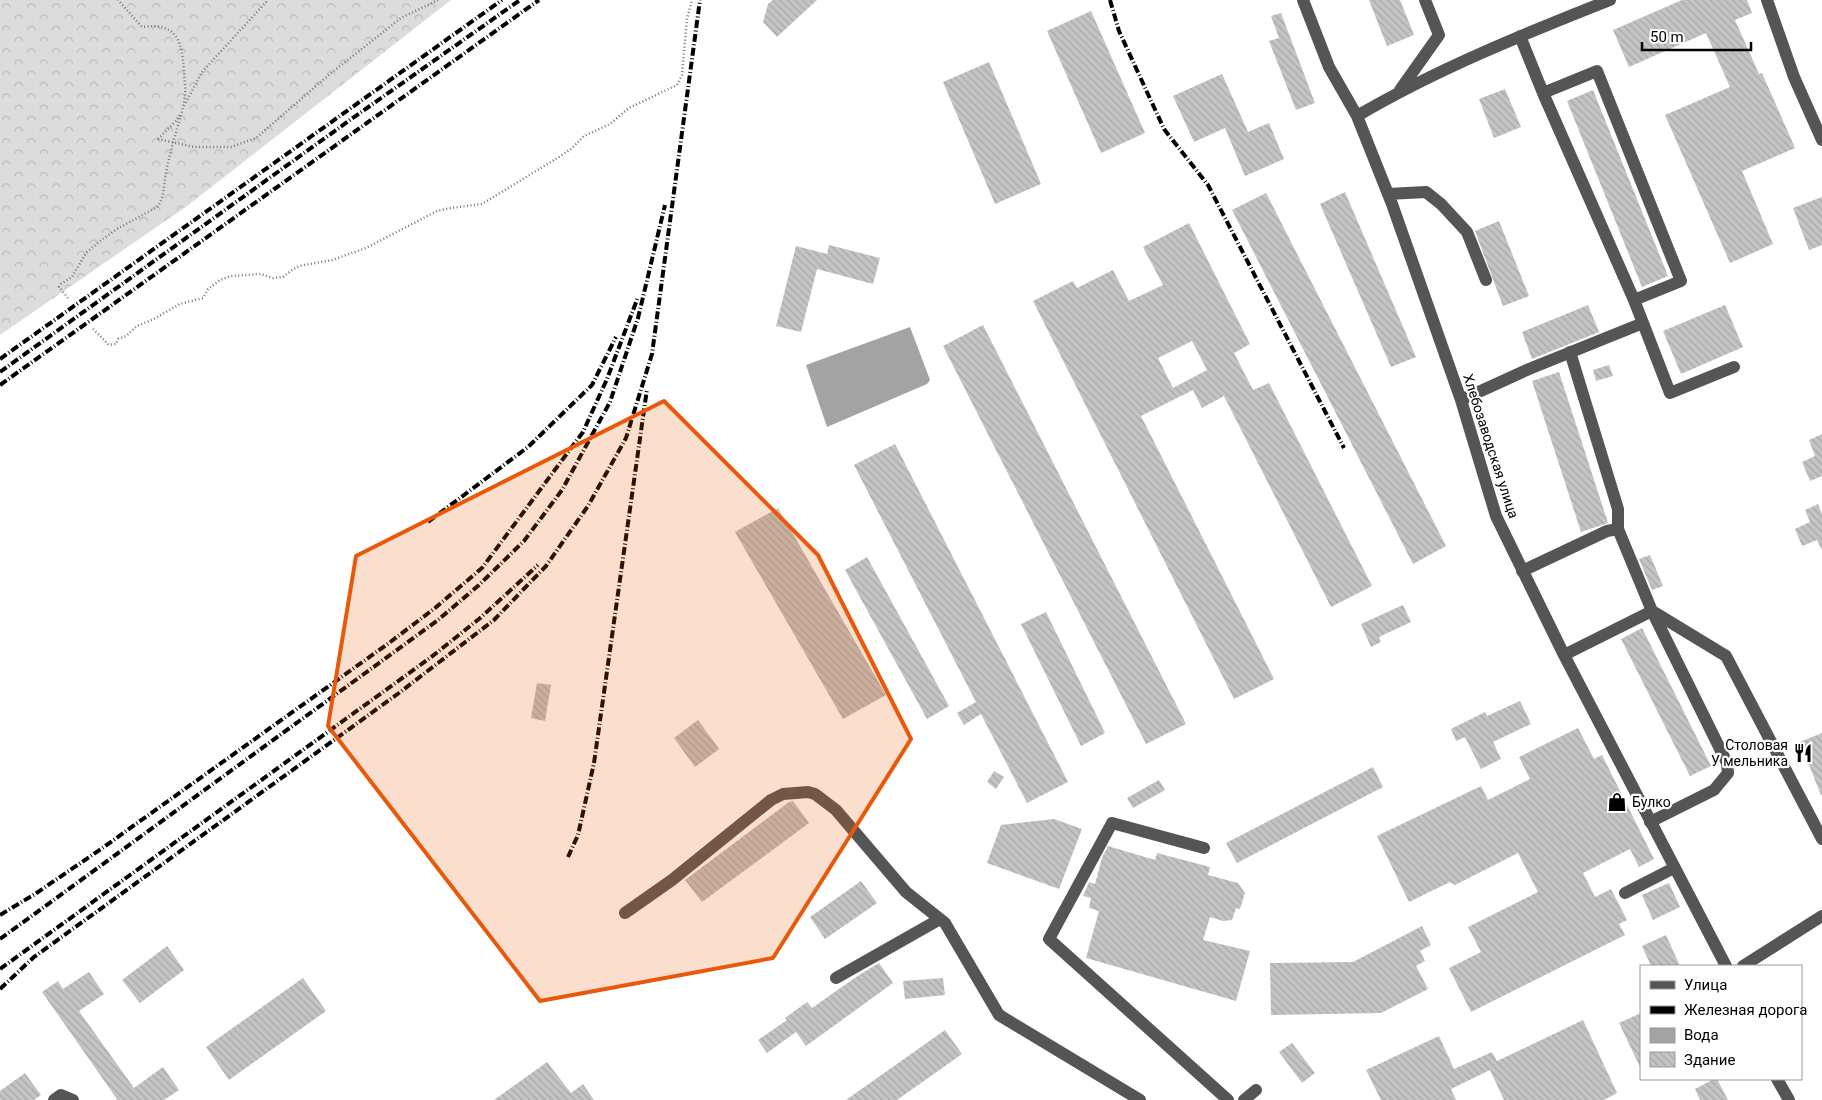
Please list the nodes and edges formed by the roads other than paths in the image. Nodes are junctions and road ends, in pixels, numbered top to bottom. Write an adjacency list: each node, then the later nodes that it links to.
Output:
1 (1303, 0): 8 (street, Хлебозаводская улица)
2 (1425, 0): 6 (street)
3 (1610, 0): 5 (street)
4 (1767, 0): 9 (street)
5 (1520, 36): 6 (street); 7 (street)
6 (1398, 92): 8 (street)
7 (1543, 93): 12 (street); 12 (street)
8 (1357, 116): 10 (street, Хлебозаводская улица)
9 (1822, 140)
10 (1388, 194): 11 (street); 16 (street, Хлебозаводская улица)
11 (1486, 280)
12 (1634, 300): 13 (street)
13 (1643, 323): 14 (street); 15 (street)
14 (1570, 352): 16 (street); 17 (street)
15 (1734, 367)
16 (1461, 400): 18 (street, Хлебозаводская улица)
17 (1618, 529): 18 (street); 19 (street)
18 (1522, 571): 20 (street, Хлебозаводская улица)
19 (1652, 611): 20 (street); 21 (street); 22 (street)
20 (1564, 655): 21 (street, Хлебозаводская улица)
21 (1650, 822): 24 (street, Хлебозаводская улица)
22 (1822, 839)
23 (1204, 848): 37 (street)
24 (1674, 868): 25 (street); 29 (street, Хлебозаводская улица)
25 (1625, 893)
26 (625, 913): 28 (street)
27 (1822, 916): 30 (street)
28 (940, 919): 31 (street); 36 (street)
29 (1725, 965)
30 (1745, 965)
31 (836, 978)
32 (1778, 1080): 39 (street)
33 (1256, 1090): 38 (street)
34 (54, 1100): 35 (street)
35 (73, 1100)
36 (1140, 1100)
37 (1228, 1100)
38 (1244, 1100)
39 (1789, 1100)

